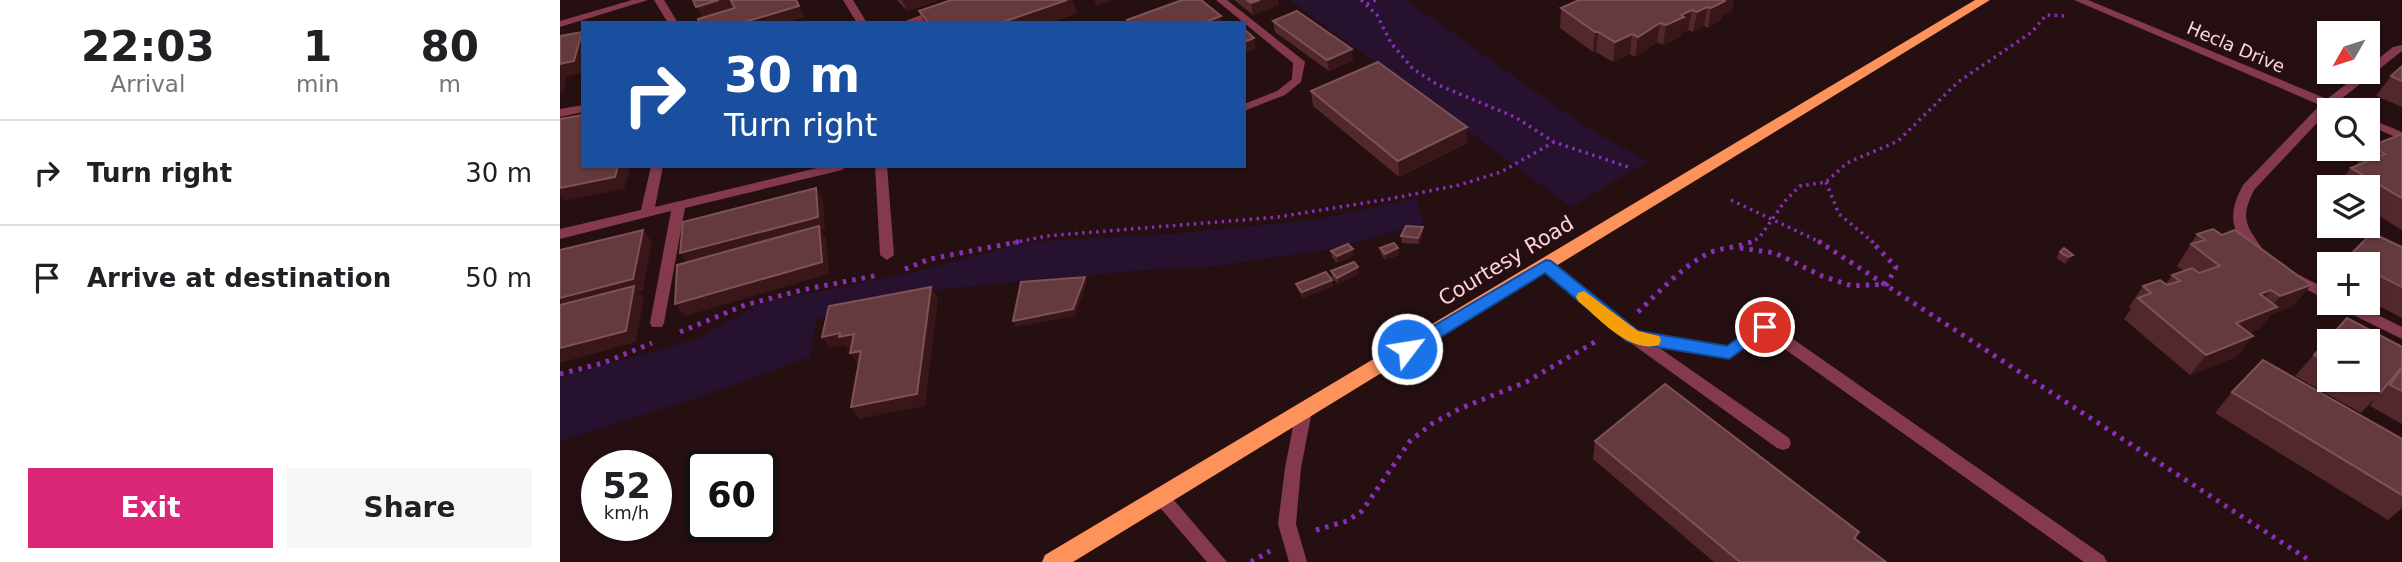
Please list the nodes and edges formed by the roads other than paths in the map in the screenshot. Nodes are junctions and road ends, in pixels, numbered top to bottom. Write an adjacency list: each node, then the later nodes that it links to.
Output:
1 (643, 0): 12 (street)
2 (659, 0): 8 (street)
3 (848, 0): 9 (street)
4 (1221, 0): 11 (street)
5 (1984, 0): 30 (main road, Courtesy Road)
6 (2079, 0): 16 (street, Hecla Drive)
7 (951, 8): 10 (street)
8 (672, 21)
9 (861, 21)
10 (911, 21)
11 (1243, 21)
12 (560, 24)
13 (1249, 27): 17 (street)
14 (2402, 48): 15 (street)
15 (2336, 98)
16 (2317, 99)
17 (1246, 107)
18 (581, 108): 19 (street)
19 (560, 113)
20 (2317, 116): 31 (street)
21 (2380, 126): 22 (street)
22 (2402, 136)
23 (657, 168): 27 (street)
24 (834, 168): 26 (street)
25 (881, 168): 29 (street)
26 (679, 205): 27 (street); 33 (street)
27 (647, 213): 28 (street)
28 (560, 234)
29 (887, 255)
30 (1546, 265): 34 (street); 36 (main road, Courtesy Road)
31 (2317, 289)
32 (2365, 315): 35 (street)
33 (657, 323)
34 (1627, 332): 37 (street); 42 (street)
35 (2402, 334)
36 (1304, 411): 38 (main road, Courtesy Road); 41 (street)
37 (1783, 443)
38 (1161, 497): 39 (main road, Courtesy Road); 40 (street)
39 (1054, 562)
40 (1218, 562)
41 (1298, 562)
42 (2098, 562)

